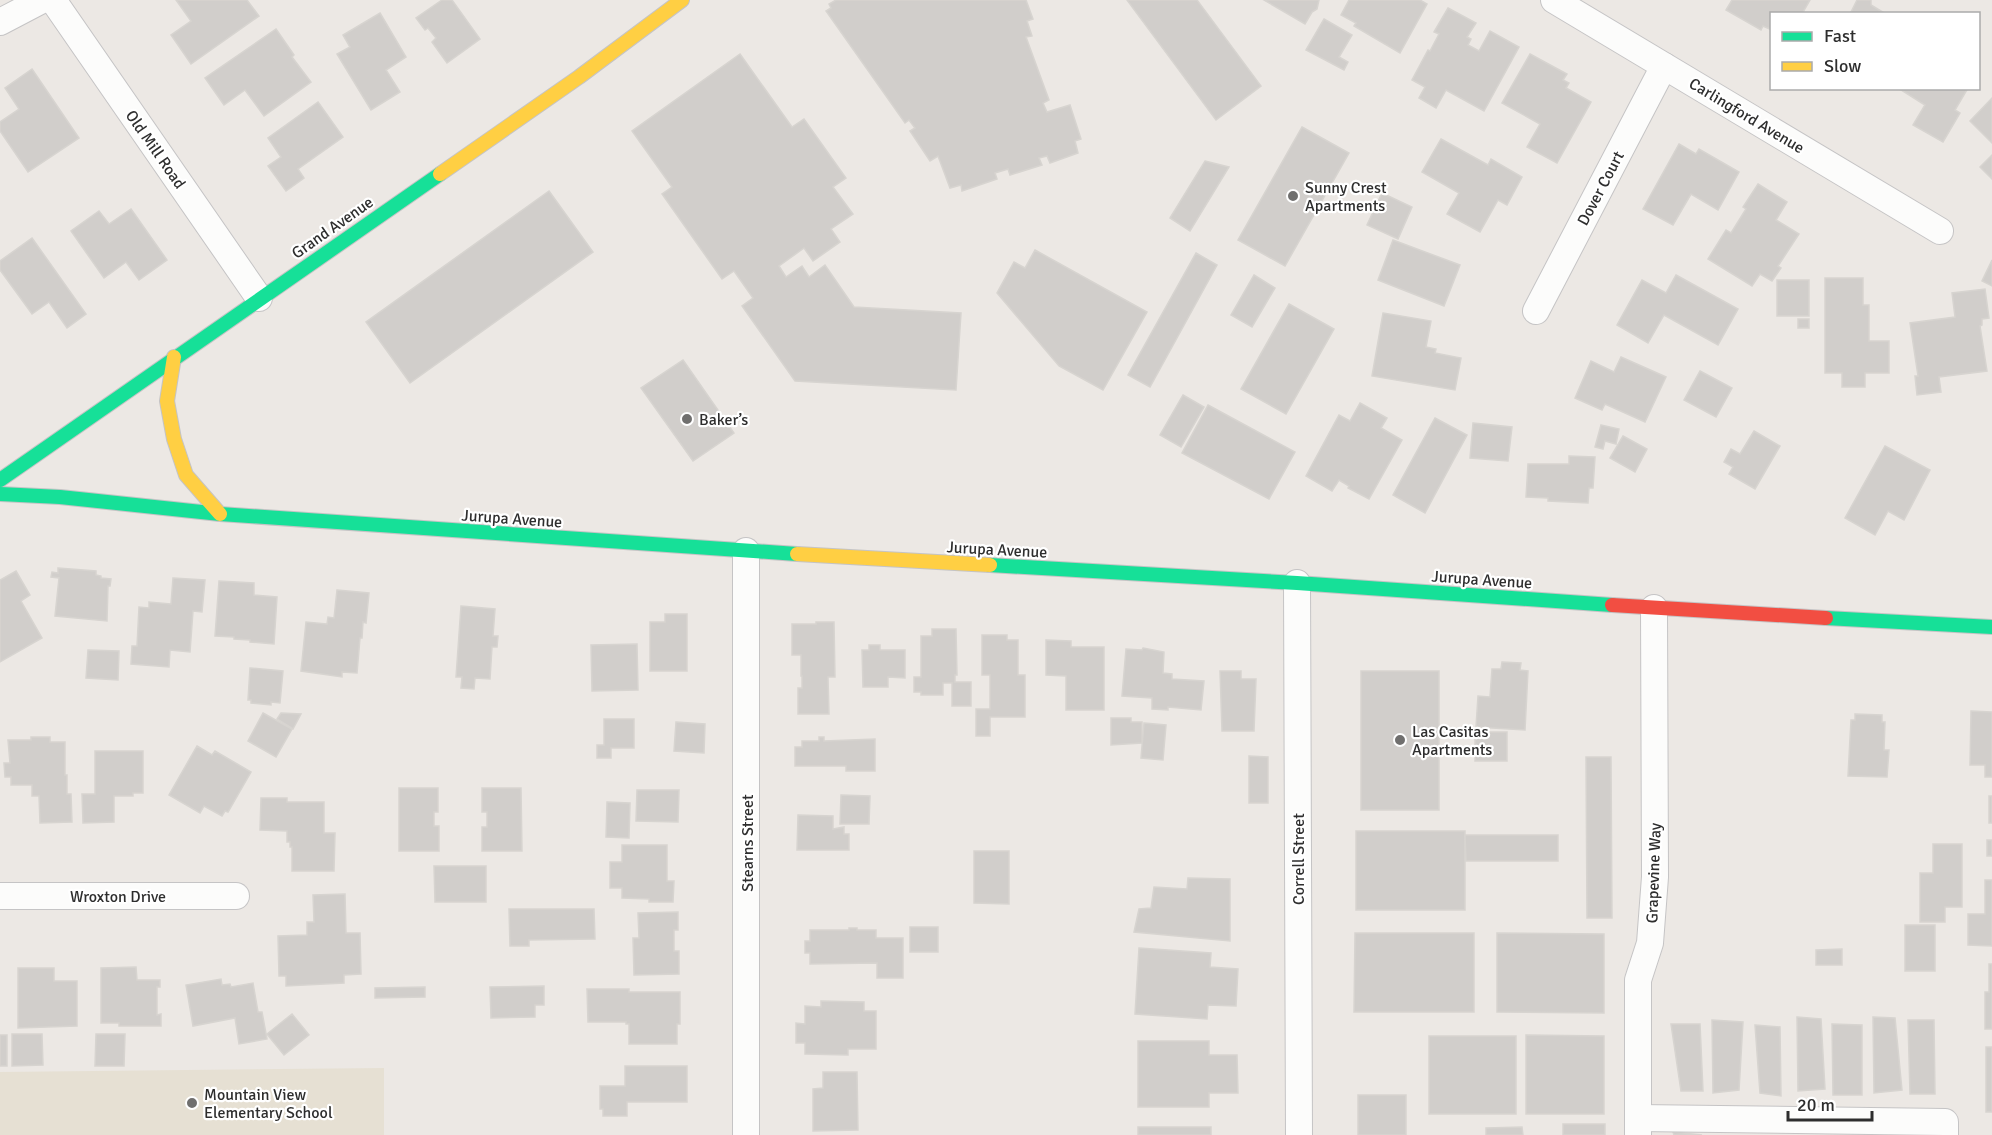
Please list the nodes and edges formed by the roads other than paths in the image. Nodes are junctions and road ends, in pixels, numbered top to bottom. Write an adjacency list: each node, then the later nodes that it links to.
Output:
1 (42, 0): 5 (street)
2 (53, 0): 8 (street, Old Mill Road)
3 (682, 0): 8 (main road, Grand Avenue)
4 (1554, 0): 6 (street, Carlingford Avenue)
5 (0, 22)
6 (1664, 66): 7 (street, Carlingford Avenue); 9 (street, Dover Court)
7 (1940, 231)
8 (259, 298): 10 (main road, Grand Avenue)
9 (1536, 311)
10 (174, 357): 11 (main road, Grand Avenue); 13 (main road)
11 (0, 480)
12 (0, 494): 13 (main road, Jurupa Avenue)
13 (220, 514): 14 (main road, Jurupa Avenue)
14 (746, 551): 15 (main road, Jurupa Avenue); 22 (street, Stearns Street)
15 (1297, 583): 16 (main road, Jurupa Avenue); 23 (street, Correll Street)
16 (1654, 608): 17 (main road, Jurupa Avenue); 20 (street, Grapevine Way)
17 (1992, 627)
18 (0, 896): 19 (street, Wroxton Drive)
19 (236, 896)
20 (1638, 1127): 21 (street)
21 (1945, 1128)
22 (746, 1135)
23 (1299, 1135)

